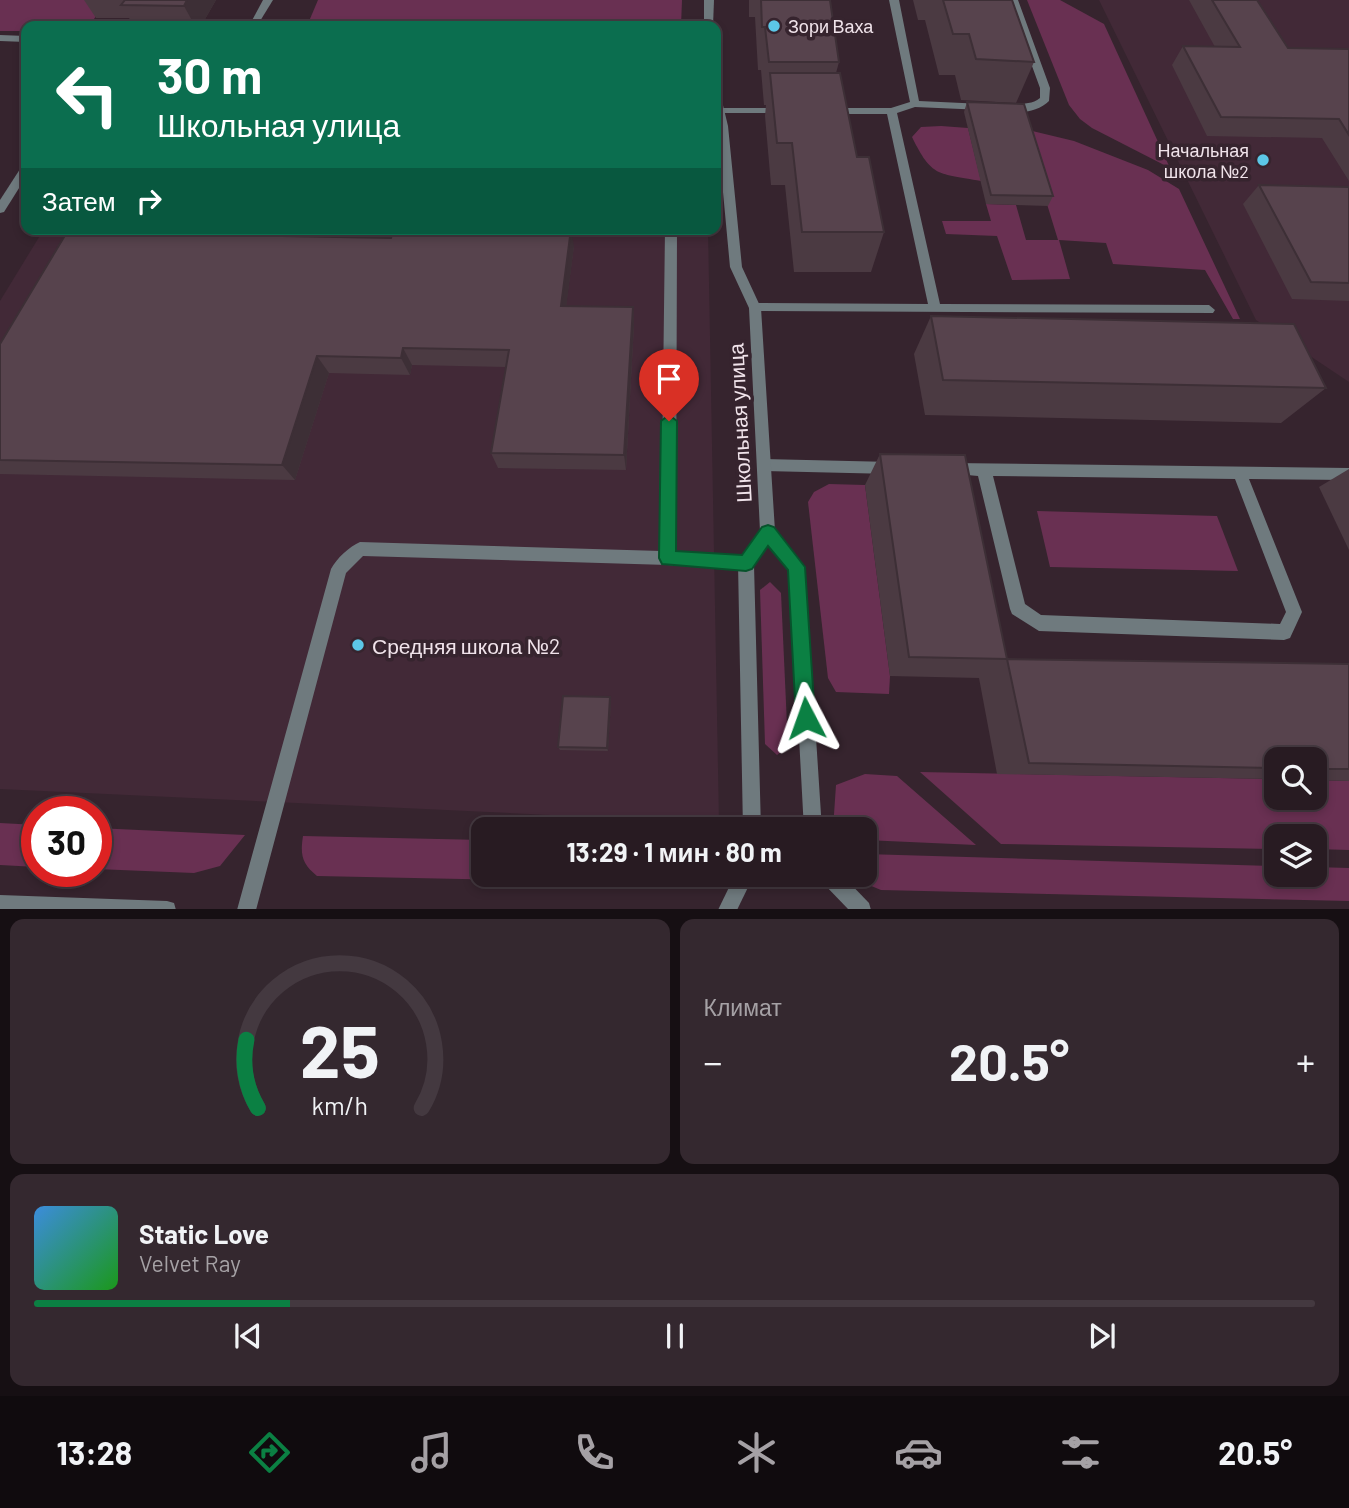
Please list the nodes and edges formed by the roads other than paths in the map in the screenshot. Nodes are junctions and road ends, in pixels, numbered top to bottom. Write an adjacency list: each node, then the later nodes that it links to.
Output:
1 (268, 0): 5 (street)
2 (709, 0): 6 (street)
3 (894, 0): 9 (street)
4 (1013, 0): 9 (street)
5 (256, 21)
6 (709, 21)
7 (0, 38): 8 (street)
8 (21, 39)
9 (915, 104): 13 (street)
10 (721, 111): 11 (street)
11 (799, 111)
12 (825, 111): 13 (street)
13 (891, 111): 19 (street)
14 (721, 129): 18 (street, Школьная улица)
15 (21, 177): 16 (street)
16 (0, 209)
17 (671, 235): 28 (street)
18 (755, 308): 19 (street); 21 (street, Школьная улица)
19 (935, 309): 20 (street)
20 (1209, 310)
21 (764, 465): 22 (street); 27 (street, Школьная улица)
22 (907, 468)
23 (933, 468): 24 (street)
24 (984, 469): 25 (street); 25 (street)
25 (1240, 471): 26 (street)
26 (1349, 474)
27 (768, 533): 29 (street); 31 (street)
28 (668, 558): 29 (street); 37 (street)
29 (746, 563): 30 (street)
30 (752, 817)
31 (812, 817)
32 (739, 887): 38 (street)
33 (841, 887): 39 (street)
34 (0, 904): 35 (street)
35 (77, 908): 36 (street)
36 (167, 909)
37 (246, 909)
38 (727, 909)
39 (862, 909)

